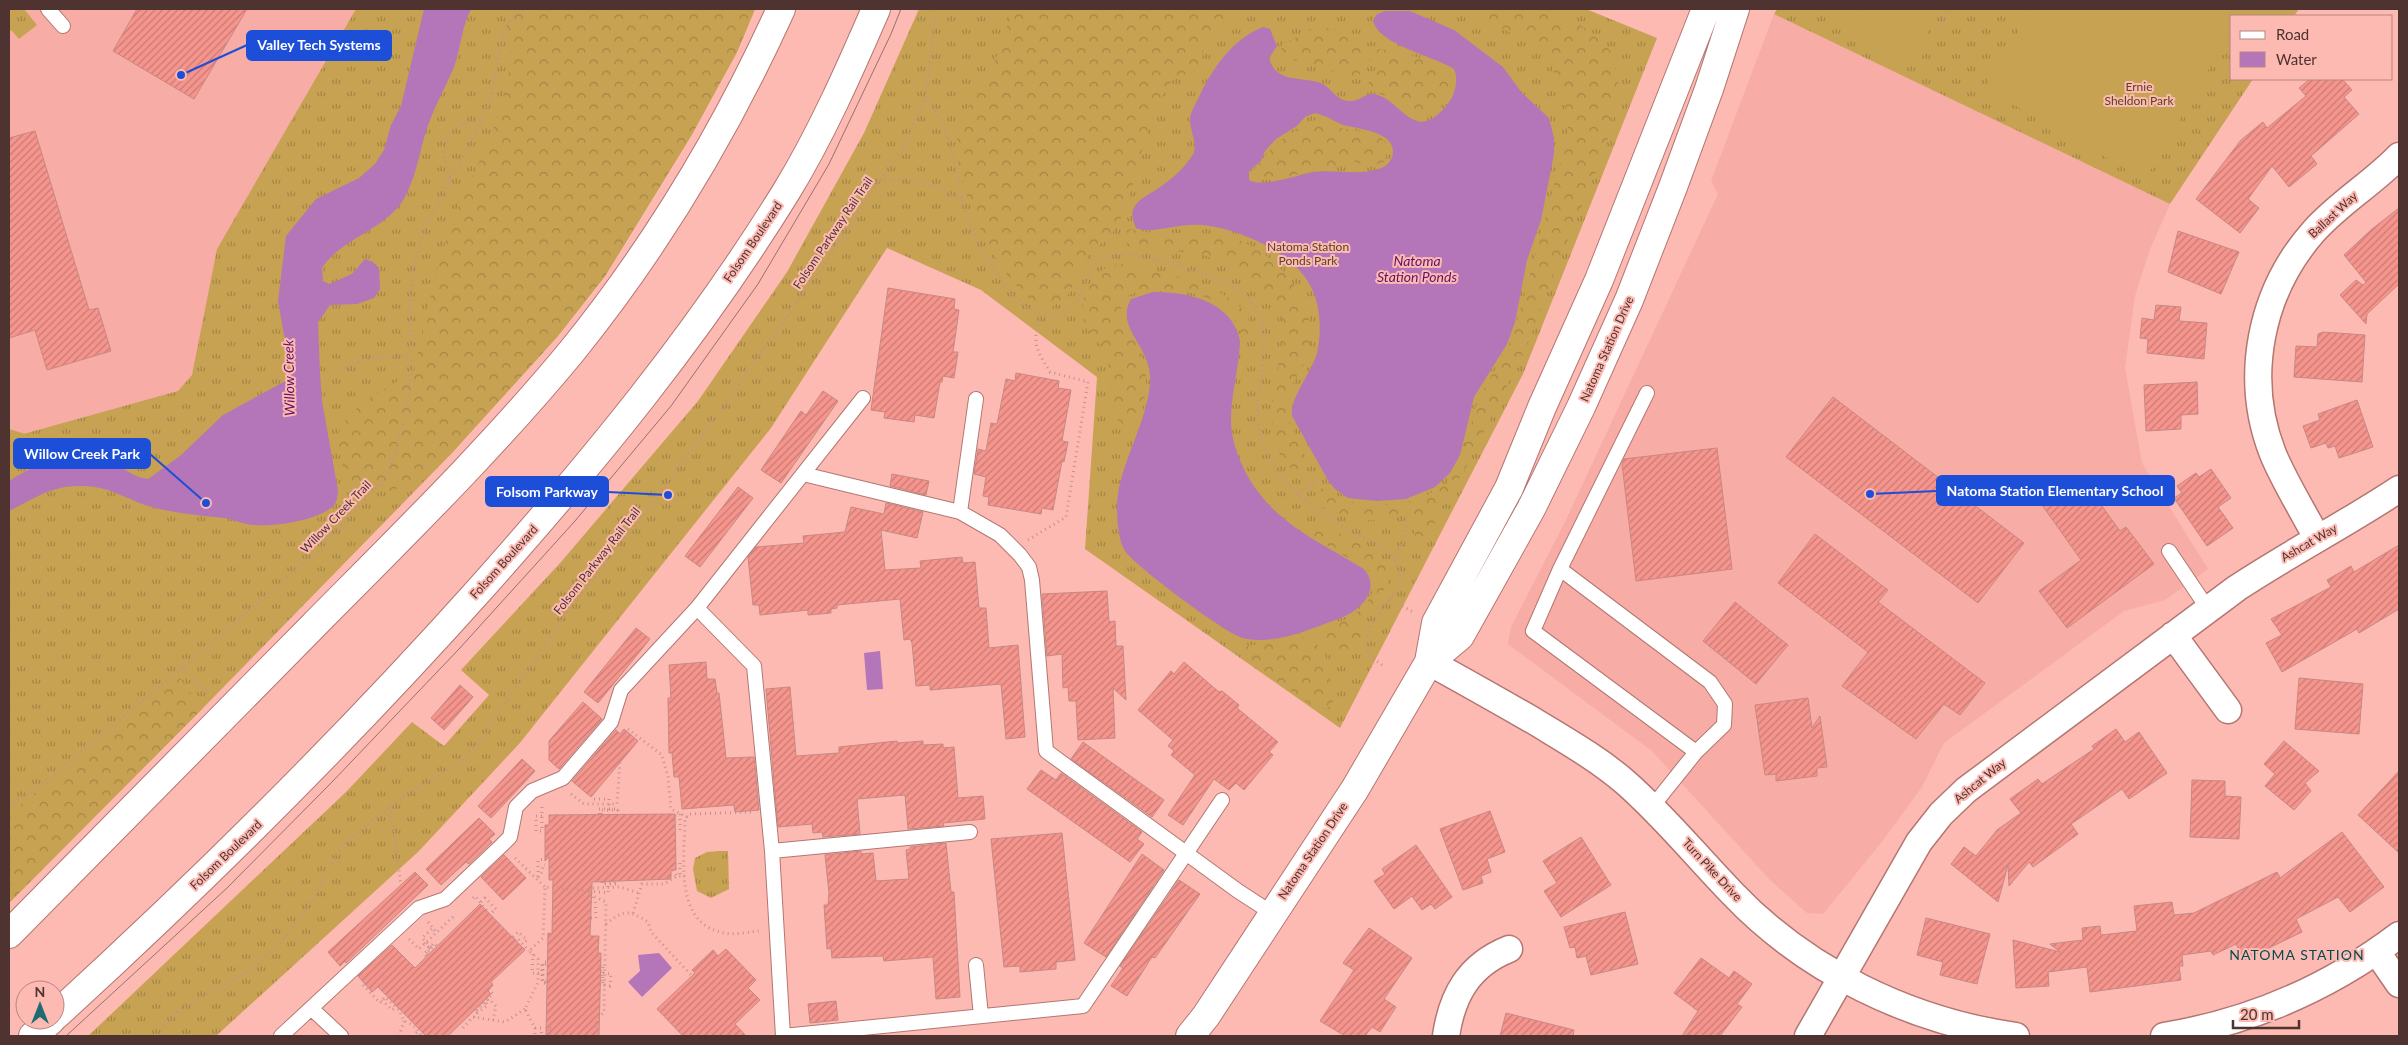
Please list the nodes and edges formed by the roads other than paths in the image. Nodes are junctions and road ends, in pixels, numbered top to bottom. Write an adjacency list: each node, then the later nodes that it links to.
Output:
1 (48, 9): 6 (lane)
2 (781, 9): 29 (main road)
3 (876, 9): 36 (main road, Folsom Boulevard)
4 (1706, 9): 20 (main road, Natoma Station Drive)
5 (1735, 9): 20 (main road, Natoma Station Drive)
6 (63, 26)
7 (2399, 156): 14 (street, Ballast Way)
8 (1647, 393): 16 (lane)
9 (863, 398): 11 (lane)
10 (976, 398): 13 (lane)
11 (803, 474): 13 (lane); 17 (lane)
12 (2399, 490): 14 (street, Ashcat Way)
13 (960, 512): 27 (lane)
14 (2317, 538): 18 (street, Ashcat Way)
15 (2169, 551): 18 (lane)
16 (1560, 569): 22 (lane); 22 (lane)
17 (697, 608): 26 (lane); 37 (lane)
18 (2208, 609): 19 (street, Ashcat Way)
19 (2173, 635): 21 (street); 34 (street, Ashcat Way)
20 (1429, 662): 24 (street, Turn Pike Drive); 28 (main road, Natoma Station Drive)
21 (2228, 710)
22 (1696, 752): 24 (lane)
23 (1222, 800): 27 (lane)
24 (1652, 807): 34 (street, Turn Pike Drive)
25 (970, 832): 26 (lane)
26 (772, 851): 41 (lane)
27 (1186, 851): 28 (lane); 38 (lane)
28 (1272, 913): 42 (main road, Natoma Station Drive)
29 (9, 934)
30 (2399, 935): 32 (street)
31 (1509, 949): 43 (street)
32 (2377, 952): 35 (street); 46 (street)
33 (976, 965): 38 (lane)
34 (1842, 978): 44 (street, Ashcat Way); 45 (street, Turn Pike Drive)
35 (2399, 984)
36 (65, 1007)
37 (312, 1008): 39 (lane); 40 (lane)
38 (981, 1016): 41 (lane)
39 (281, 1036)
40 (341, 1036)
41 (783, 1036)
42 (1190, 1036)
43 (1446, 1036)
44 (1808, 1036)
45 (2016, 1036)
46 (2164, 1036)

